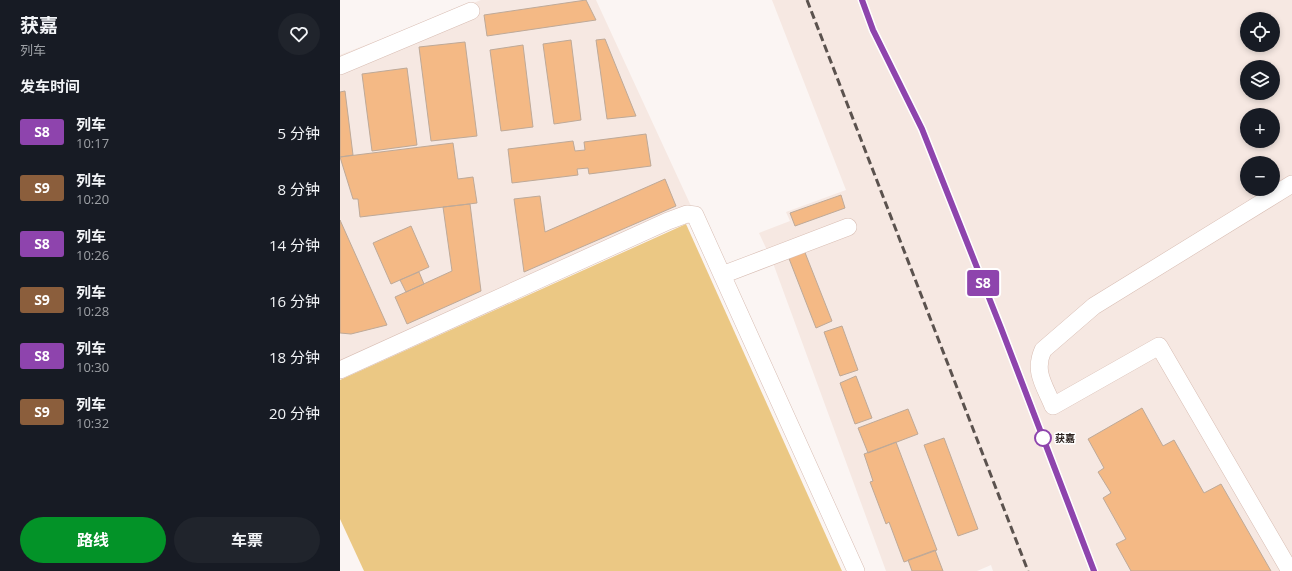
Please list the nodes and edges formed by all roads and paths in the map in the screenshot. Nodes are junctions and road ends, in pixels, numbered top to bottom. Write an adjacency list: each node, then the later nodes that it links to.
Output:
1 (471, 11): 2 (street)
2 (340, 66)
3 (1292, 184): 8 (street)
4 (848, 227): 5 (street)
5 (722, 275): 6 (street); 7 (street)
6 (340, 370)
7 (856, 571)
8 (1290, 571)

